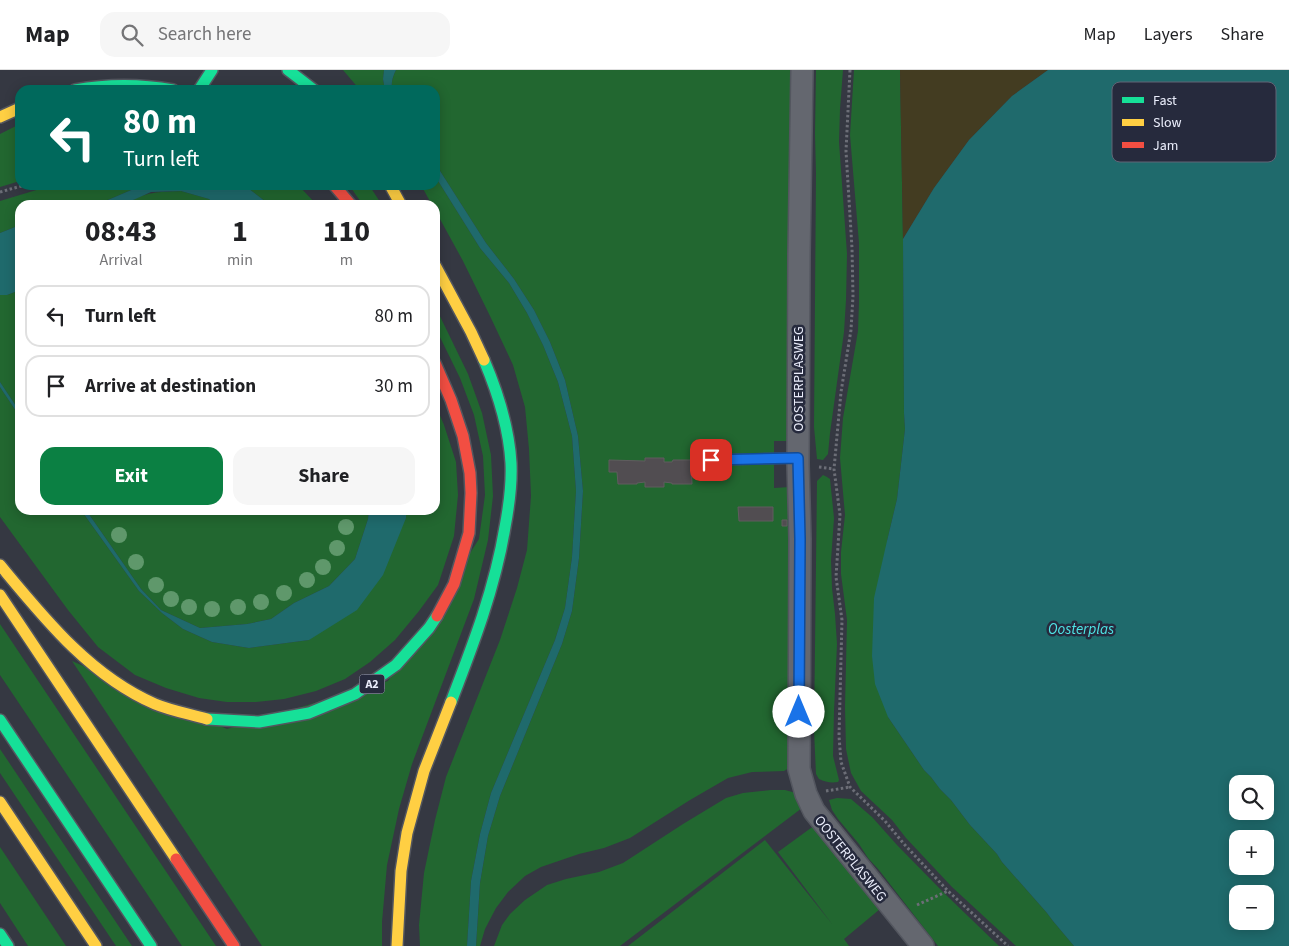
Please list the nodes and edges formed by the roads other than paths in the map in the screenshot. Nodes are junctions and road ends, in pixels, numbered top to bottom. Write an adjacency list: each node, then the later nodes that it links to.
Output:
1 (212, 70): 6 (main road)
2 (288, 70): 7 (main road)
3 (802, 70): 14 (street, OOSTERPLASWEG)
4 (196, 77): 5 (main road)
5 (197, 85)
6 (201, 85)
7 (308, 85)
8 (15, 110): 9 (main road)
9 (0, 117)
10 (338, 190): 11 (main road)
11 (347, 200)
12 (440, 274): 25 (main road)
13 (440, 374): 16 (main road, A2)
14 (798, 458): 15 (lane); 26 (street, OOSTERPLASWEG)
15 (711, 460)
16 (0, 565)
17 (0, 595): 24 (main road)
18 (0, 720): 23 (main road)
19 (0, 802): 22 (main road)
20 (0, 934): 21 (main road)
21 (8, 946)
22 (96, 946)
23 (151, 946)
24 (234, 946)
25 (397, 946)
26 (923, 946)

